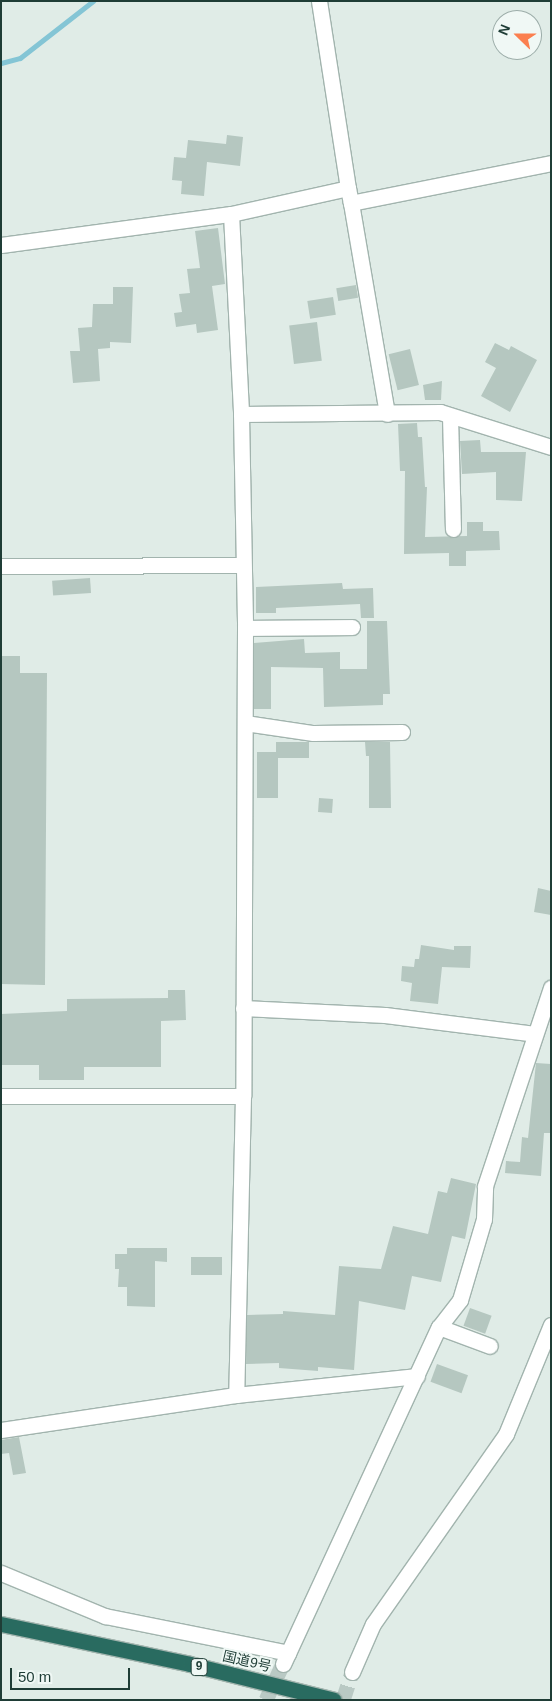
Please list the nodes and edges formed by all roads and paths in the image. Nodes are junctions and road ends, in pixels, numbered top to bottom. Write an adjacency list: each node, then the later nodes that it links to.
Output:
1 (319, 1): 3 (street)
2 (551, 163): 3 (street)
3 (349, 196): 4 (street); 7 (street)
4 (231, 214): 5 (street); 6 (street)
5 (1, 245)
6 (240, 414): 7 (street); 11 (street)
7 (387, 414): 8 (street)
8 (450, 416): 9 (street); 10 (street)
9 (551, 447)
10 (453, 529)
11 (243, 565): 12 (street); 14 (street)
12 (1, 566)
13 (352, 627): 14 (street)
14 (245, 628): 15 (street)
15 (245, 723): 16 (street); 18 (street)
16 (402, 732)
17 (551, 988): 19 (street)
18 (243, 1008): 19 (street); 21 (street)
19 (535, 1034): 23 (street)
20 (1, 1096): 21 (street)
21 (244, 1096): 26 (street)
22 (551, 1325): 32 (street)
23 (439, 1327): 24 (street); 25 (street)
24 (490, 1346)
25 (417, 1376): 26 (street); 28 (street)
26 (236, 1395): 27 (street)
27 (1, 1430)
28 (1, 1572)
29 (1, 1614): 31 (highway, 国道9号 / 9)
30 (1, 1624): 31 (highway, 国道9号 / 9)
31 (63, 1639): 33 (highway, 国道9号 / 9)
32 (352, 1672)
33 (334, 1700)

